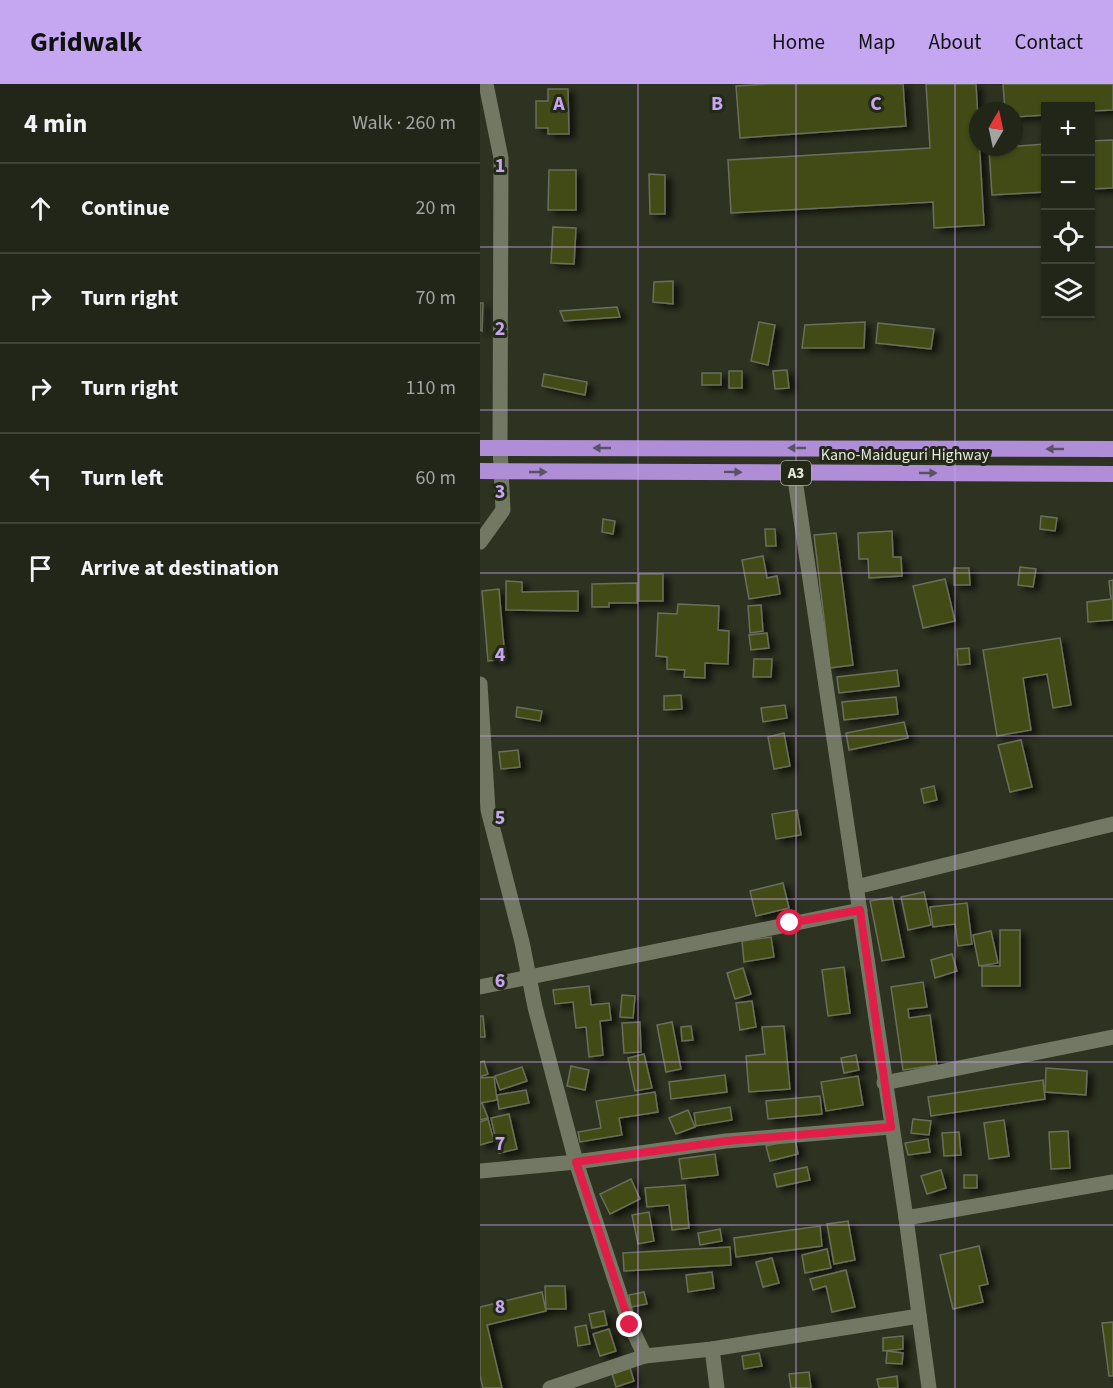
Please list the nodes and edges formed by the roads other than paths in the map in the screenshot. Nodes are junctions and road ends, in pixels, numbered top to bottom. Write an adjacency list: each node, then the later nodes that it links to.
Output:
1 (486, 84): 3 (street)
2 (480, 448): 3 (highway, Kano-Maiduguri Highway / A3)
3 (501, 448): 4 (highway, Kano-Maiduguri Highway / A3, one-way to 3); 6 (street)
4 (1113, 449)
5 (480, 471): 6 (highway, Kano-Maiduguri Highway / A3)
6 (501, 471): 7 (highway, Kano-Maiduguri Highway / A3, one-way to 7); 9 (street)
7 (794, 473): 8 (highway, Kano-Maiduguri Highway / A3, one-way to 8); 12 (street)
8 (1113, 474)
9 (480, 542)
10 (480, 684): 14 (street)
11 (1113, 824): 12 (street)
12 (856, 887): 13 (street)
13 (860, 910): 14 (street); 17 (street)
14 (528, 975): 15 (street); 19 (street)
15 (480, 987)
16 (1113, 1037): 17 (street)
17 (884, 1083): 18 (street)
18 (891, 1127): 19 (street); 22 (street)
19 (576, 1162): 20 (street); 25 (street)
20 (480, 1172)
21 (1113, 1182): 22 (street)
22 (906, 1218): 23 (street)
23 (919, 1316): 24 (street); 28 (street)
24 (712, 1349): 25 (street); 27 (street)
25 (645, 1356): 26 (street)
26 (550, 1388)
27 (717, 1388)
28 (929, 1388)

